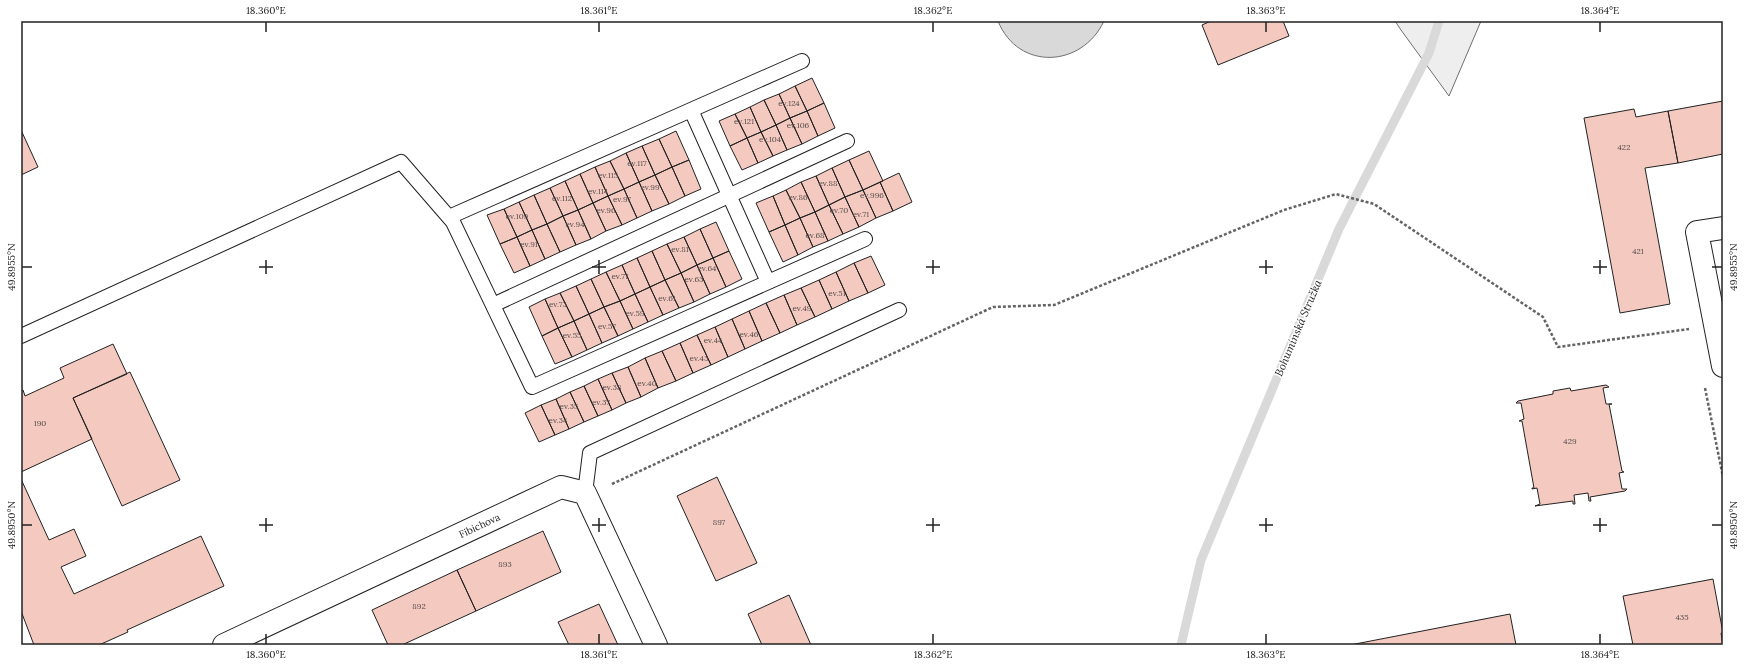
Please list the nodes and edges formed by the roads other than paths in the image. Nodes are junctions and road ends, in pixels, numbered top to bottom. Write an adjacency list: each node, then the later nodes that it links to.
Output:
1 (802, 61): 2 (lane)
2 (691, 110): 4 (lane); 5 (lane)
3 (847, 141): 4 (lane)
4 (730, 195): 8 (lane); 9 (lane)
5 (449, 217): 9 (lane); 11 (lane)
6 (1723, 228): 12 (street)
7 (865, 239): 8 (lane)
8 (768, 282): 9 (lane)
9 (493, 305)
10 (899, 310): 13 (lane)
11 (21, 336)
12 (1723, 366)
13 (586, 492): 14 (street, Fibichova); 15 (street)
14 (224, 645)
15 (656, 645)

